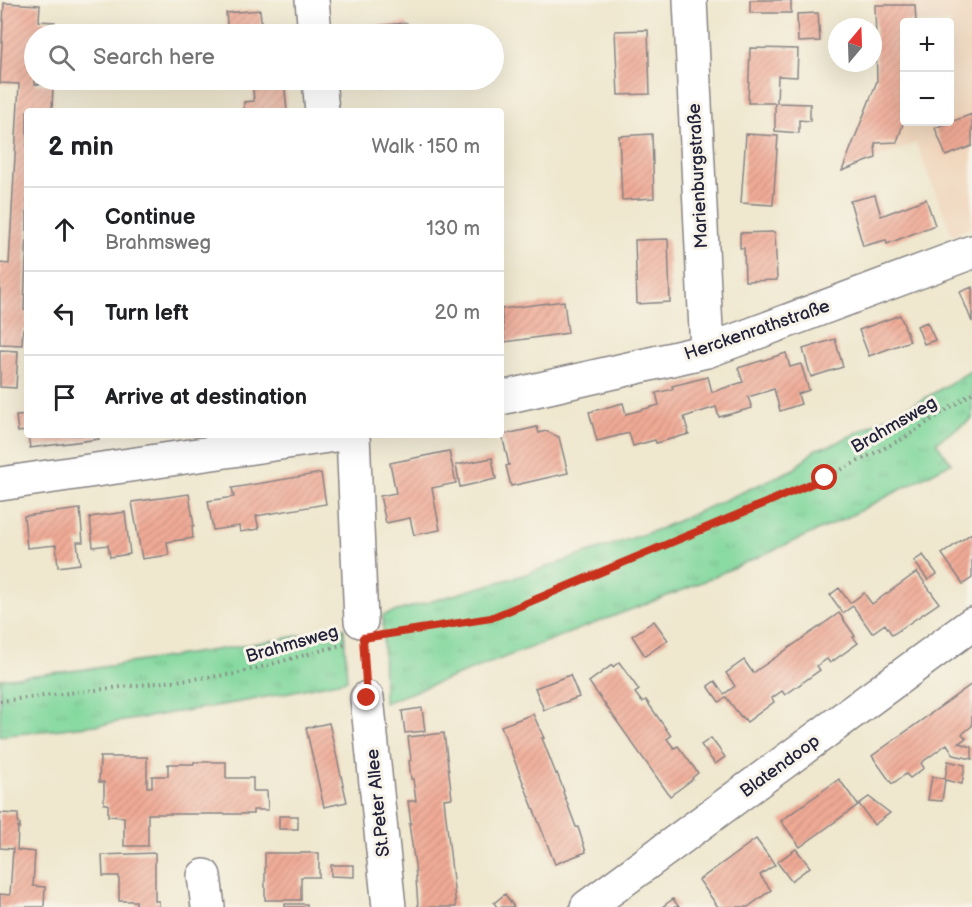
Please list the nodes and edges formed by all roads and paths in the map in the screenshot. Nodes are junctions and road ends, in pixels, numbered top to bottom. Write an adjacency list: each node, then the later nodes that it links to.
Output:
1 (312, 0): 3 (street)
2 (690, 0): 7 (street, Marienburgstraße)
3 (314, 24)
4 (320, 90): 5 (street)
5 (322, 108)
6 (972, 252): 7 (street, Herckenrathstraße)
7 (706, 351): 9 (street, Herckenrathstraße)
8 (972, 393): 14 (path, Brahmsweg)
9 (504, 397)
10 (314, 438): 12 (street)
11 (353, 438): 14 (street)
12 (0, 484)
13 (972, 624): 18 (street, Blatendoop)
14 (362, 630): 15 (path); 16 (path, Brahmsweg)
15 (367, 698): 17 (street, St.Peter Allee)
16 (0, 701)
17 (389, 907)
18 (587, 907)

